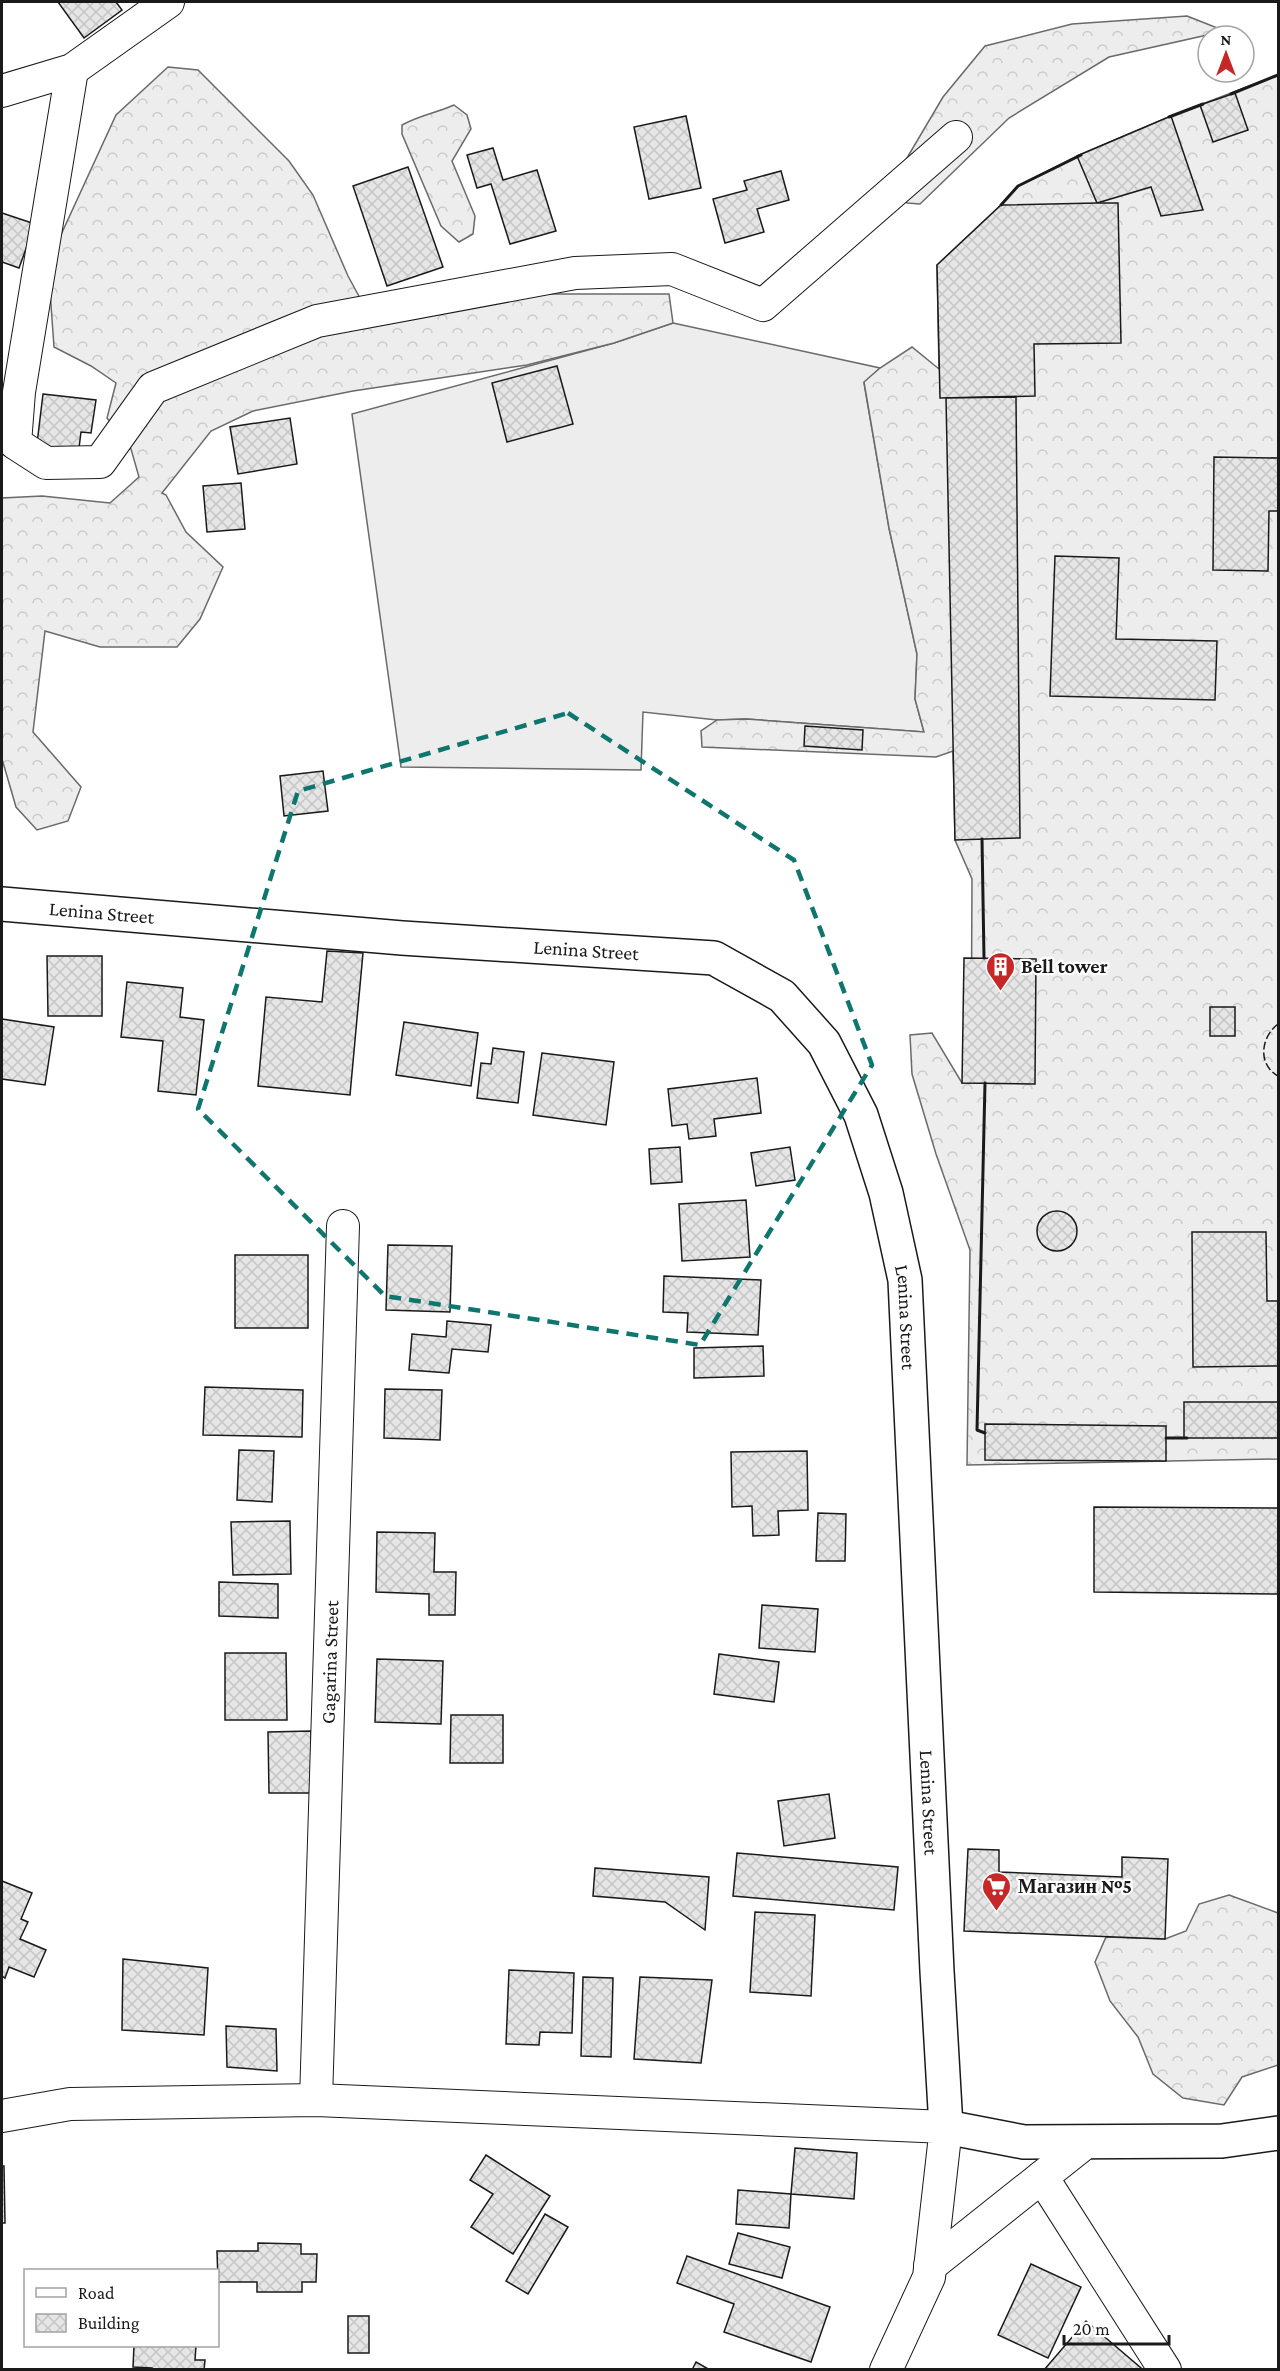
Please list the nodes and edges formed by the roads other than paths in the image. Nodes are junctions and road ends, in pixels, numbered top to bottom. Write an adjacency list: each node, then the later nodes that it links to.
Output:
1 (168, 2): 2 (street)
2 (72, 70): 3 (street); 4 (street)
3 (2, 91)
4 (956, 136)
5 (2, 904): 9 (main road, Lenina Street)
6 (343, 1226): 7 (street, Gagarina Street)
7 (316, 2100): 8 (street); 9 (street)
8 (2, 2116)
9 (946, 2127): 11 (main road); 13 (street)
10 (1278, 2133): 11 (main road)
11 (1086, 2142): 12 (street)
12 (1042, 2177): 13 (street); 15 (street)
13 (930, 2266): 14 (street)
14 (886, 2370)
15 (1165, 2370)

